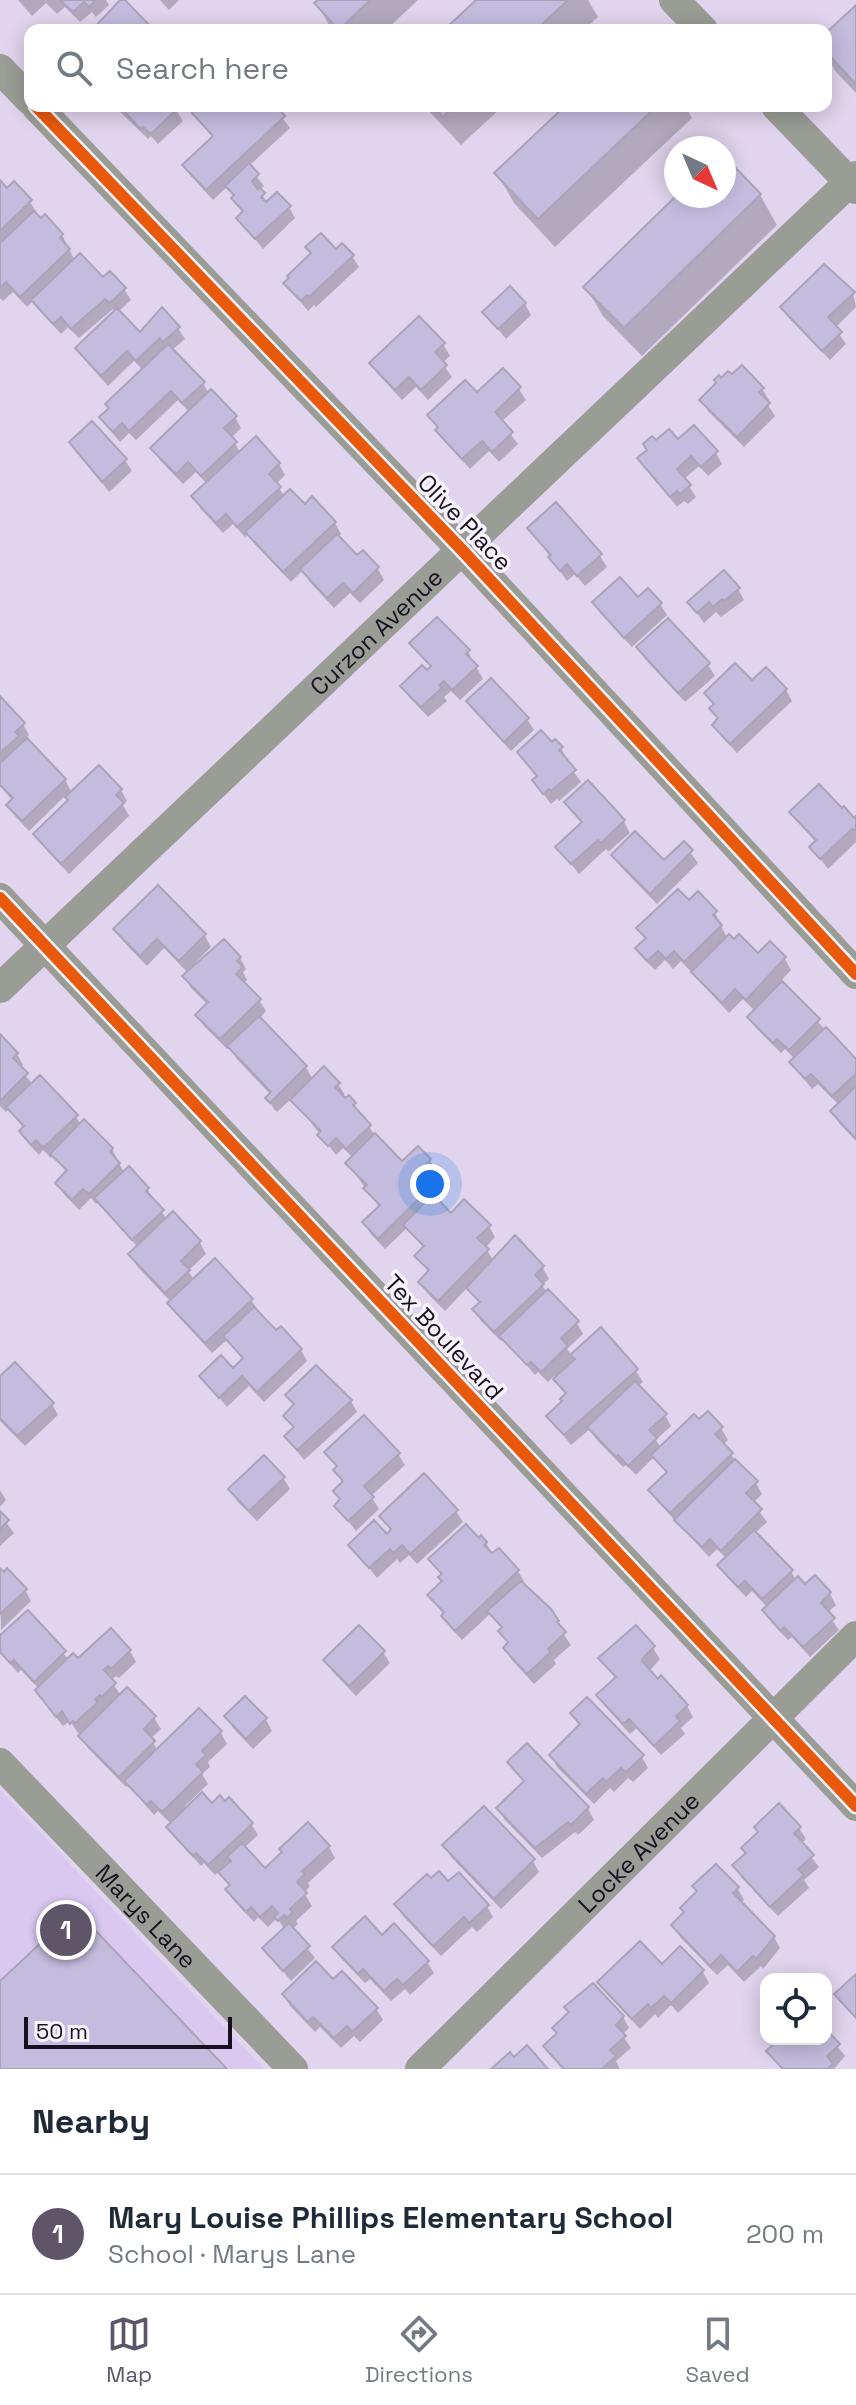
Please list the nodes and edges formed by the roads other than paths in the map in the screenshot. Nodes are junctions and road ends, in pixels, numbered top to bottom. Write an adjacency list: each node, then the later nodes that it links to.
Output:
1 (674, 0): 2 (street)
2 (697, 24)
3 (0, 69): 4 (street)
4 (24, 94)
5 (42, 112): 8 (street, Olive Place)
6 (782, 112): 7 (street)
7 (854, 182): 8 (street, Curzon Avenue)
8 (462, 550): 10 (street, Curzon Avenue); 11 (street, Olive Place)
9 (0, 898): 10 (street, Tex Boulevard)
10 (45, 945): 12 (street, Curzon Avenue); 14 (street, Tex Boulevard)
11 (856, 974)
12 (0, 988)
13 (856, 1636): 14 (street, Locke Avenue)
14 (773, 1719): 16 (street, Tex Boulevard); 18 (street, Locke Avenue)
15 (0, 1763): 17 (street, Marys Lane)
16 (856, 1806)
17 (293, 2069)
18 (420, 2069)

